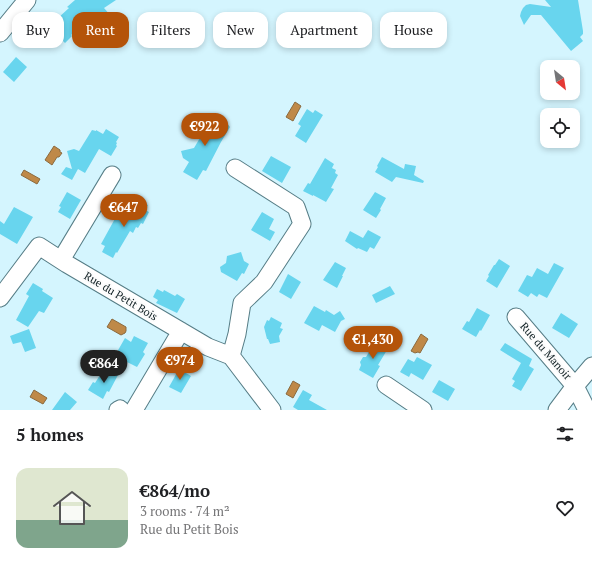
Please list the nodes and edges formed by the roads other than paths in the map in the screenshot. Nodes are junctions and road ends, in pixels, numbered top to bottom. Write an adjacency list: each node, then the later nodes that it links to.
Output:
1 (27, 0): 2 (street)
2 (0, 33)
3 (236, 168): 9 (street)
4 (112, 174): 5 (street)
5 (61, 260): 6 (street, Rue du Petit Bois); 8 (street, Rue du Petit Bois)
6 (0, 298)
7 (516, 317): 12 (street, Rue du Manoir)
8 (181, 332): 9 (street, Rue du Petit Bois); 15 (street)
9 (231, 356): 16 (street)
10 (592, 366): 12 (street, Rue du Manoir)
11 (386, 385): 17 (street)
12 (575, 386): 18 (street, Rue du Manoir); 19 (street, Rue du Manoir)
13 (118, 410): 14 (street)
14 (121, 410)
15 (134, 410)
16 (272, 410)
17 (423, 410)
18 (557, 410)
19 (587, 410)

